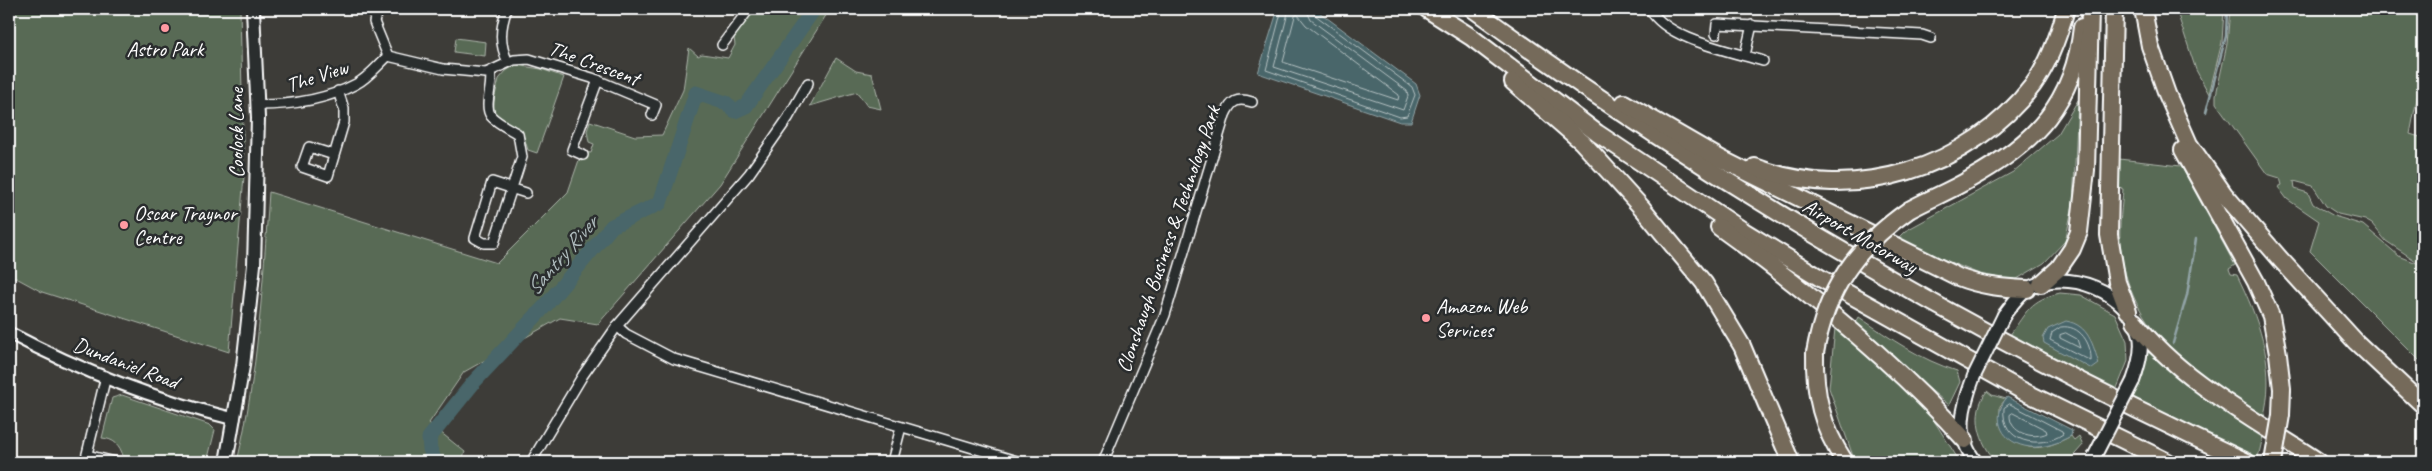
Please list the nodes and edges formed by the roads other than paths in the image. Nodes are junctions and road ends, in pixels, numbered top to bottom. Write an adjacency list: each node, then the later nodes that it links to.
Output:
1 (253, 9): 29 (main road, Coolock Lane)
2 (378, 9): 21 (street)
3 (507, 9): 23 (street)
4 (749, 9): 19 (street)
5 (1427, 9): 14 (highway)
6 (1473, 9): 15 (highway, Airport Motorway)
7 (1650, 9): 20 (street)
8 (2066, 9): 32 (highway)
9 (2083, 9): 55 (highway, bridge)
10 (2090, 9): 37 (highway)
11 (2114, 9): 38 (highway)
12 (2135, 9): 58 (highway, bridge)
13 (2143, 9): 42 (highway)
14 (1440, 19): 31 (highway); 54 (highway)
15 (1488, 19): 32 (highway); 57 (highway, Airport Motorway)
16 (1752, 25): 17 (street); 18 (street); 20 (street)
17 (1716, 34)
18 (1931, 38)
19 (722, 45)
20 (1745, 55): 22 (street)
21 (388, 56): 24 (street); 27 (street, The View)
22 (1763, 60)
23 (508, 62): 24 (street, The Crescent); 25 (street, The Crescent)
24 (490, 72): 35 (street)
25 (598, 80): 30 (street, The Crescent); 33 (street)
26 (808, 83): 39 (street)
27 (338, 91): 29 (street, The View); 34 (street)
28 (1252, 102): 53 (street, Clonshaugh Business & Technology Park)
29 (258, 105): 43 (main road, Coolock Lane)
30 (652, 115)
31 (1597, 133): 45 (highway); 56 (highway)
32 (1693, 142): 37 (highway)
33 (583, 154)
34 (334, 155)
35 (512, 189): 35 (street); 36 (street)
36 (526, 193)
37 (2034, 286): 38 (main road); 45 (main road, bridge)
38 (2132, 317): 47 (main road, bridge); 59 (highway)
39 (617, 326): 44 (street); 50 (street)
40 (9, 334): 41 (street, Dundaniel Road)
41 (106, 376): 43 (street, Dundaniel Road); 46 (street)
42 (2423, 404)
43 (234, 418): 49 (main road, Coolock Lane)
44 (901, 427): 51 (street); 52 (street)
45 (1970, 454)
46 (86, 459): 48 (street)
47 (2092, 460)
48 (115, 462)
49 (226, 462)
50 (531, 462)
51 (892, 462)
52 (1020, 462)
53 (1104, 462)
54 (1791, 462)
55 (1845, 462)
56 (2168, 462)
57 (2247, 462)
58 (2273, 462)
59 (2319, 462)

